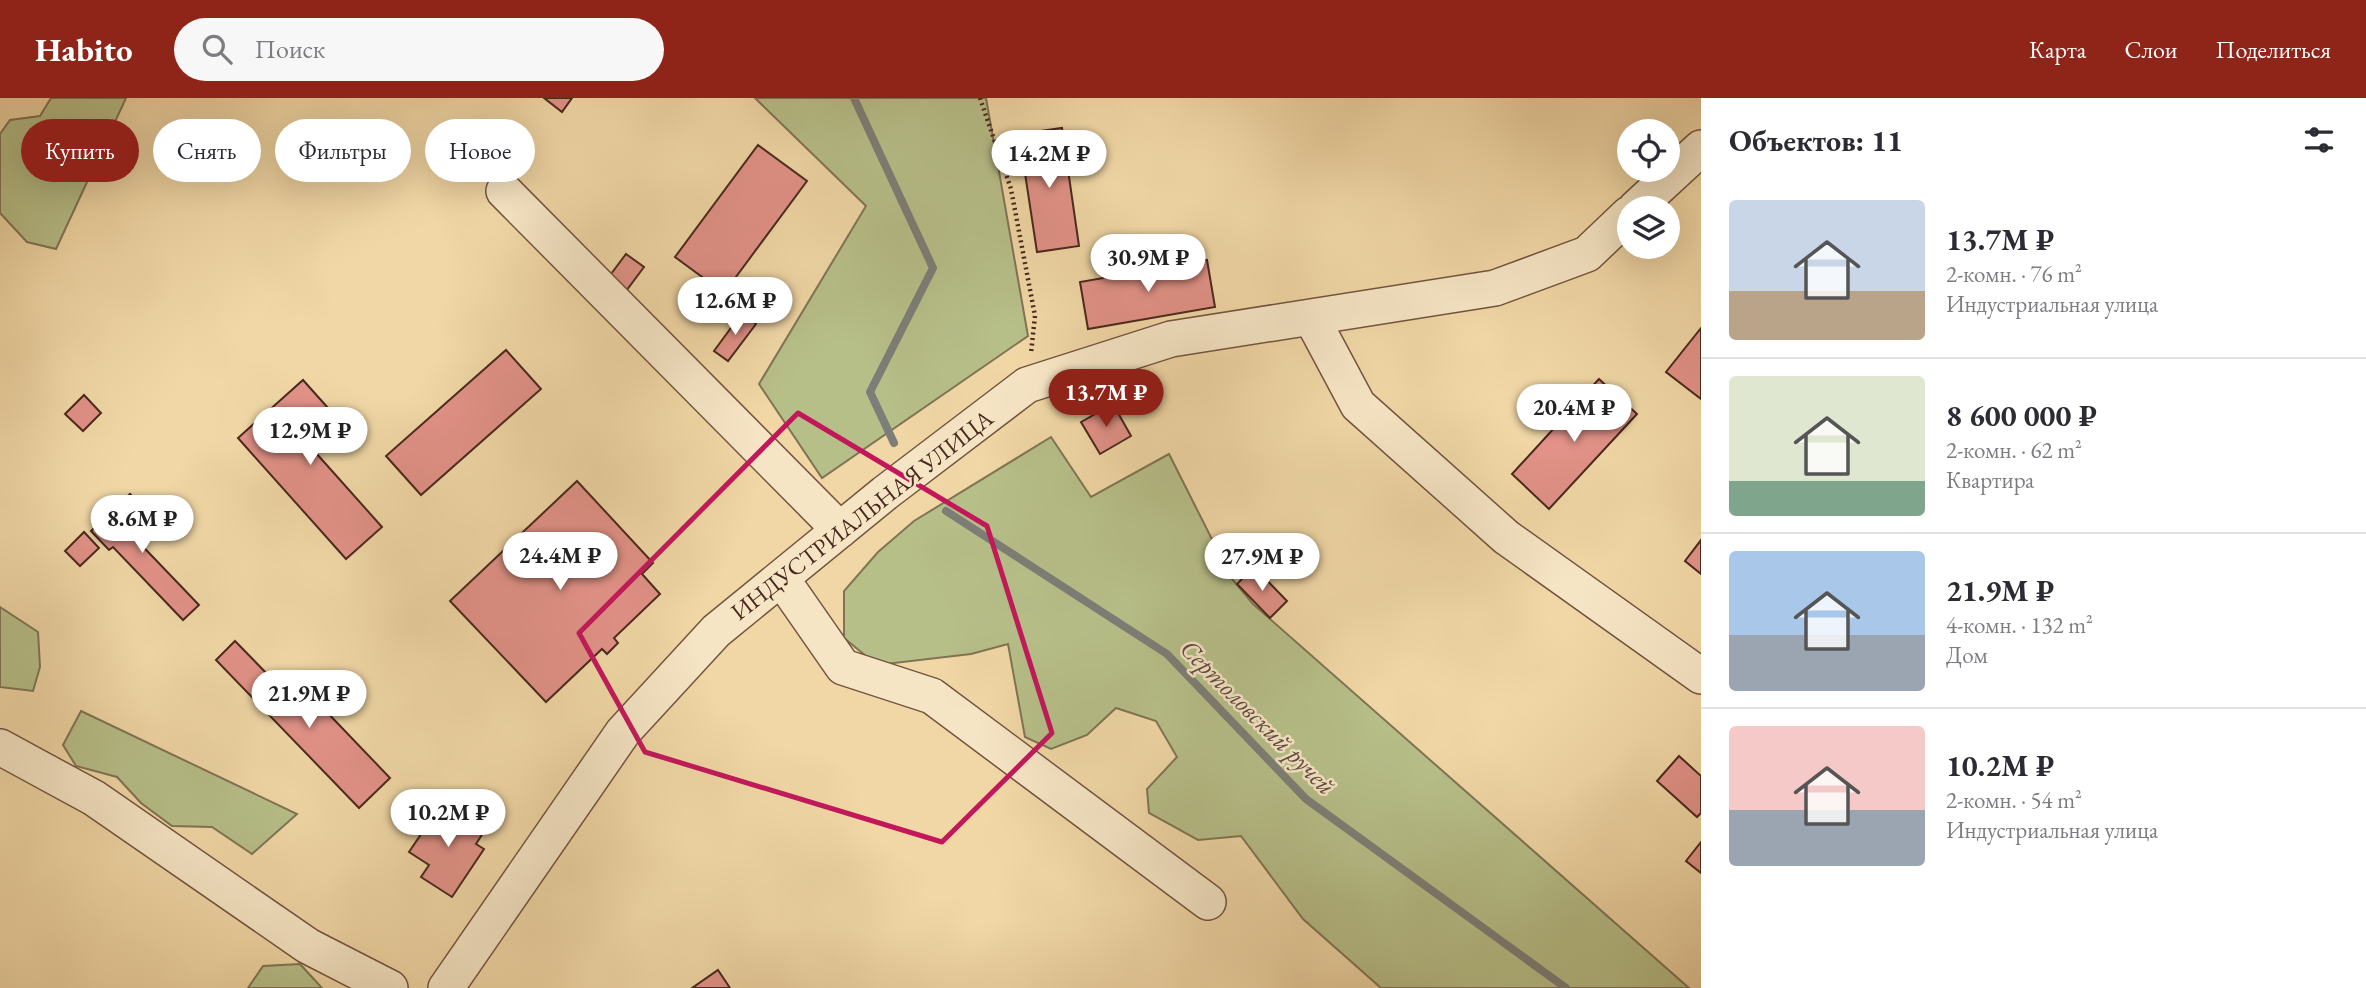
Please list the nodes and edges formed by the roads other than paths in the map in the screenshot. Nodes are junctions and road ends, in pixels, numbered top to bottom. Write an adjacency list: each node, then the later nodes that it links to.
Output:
1 (1701, 148): 3 (street)
2 (504, 191): 6 (street)
3 (1649, 196)
4 (1617, 225): 5 (street, ИНДУСТРИАЛЬНАЯ УЛИЦА)
5 (1311, 317): 6 (street, ИНДУСТРИАЛЬНАЯ УЛИЦА); 8 (street)
6 (841, 530): 7 (street, ИНДУСТРИАЛЬНАЯ УЛИЦА)
7 (781, 578): 10 (street); 12 (street, ИНДУСТРИАЛЬНАЯ УЛИЦА)
8 (1701, 676)
9 (0, 747): 11 (street)
10 (1208, 902)
11 (390, 988)
12 (446, 988)

